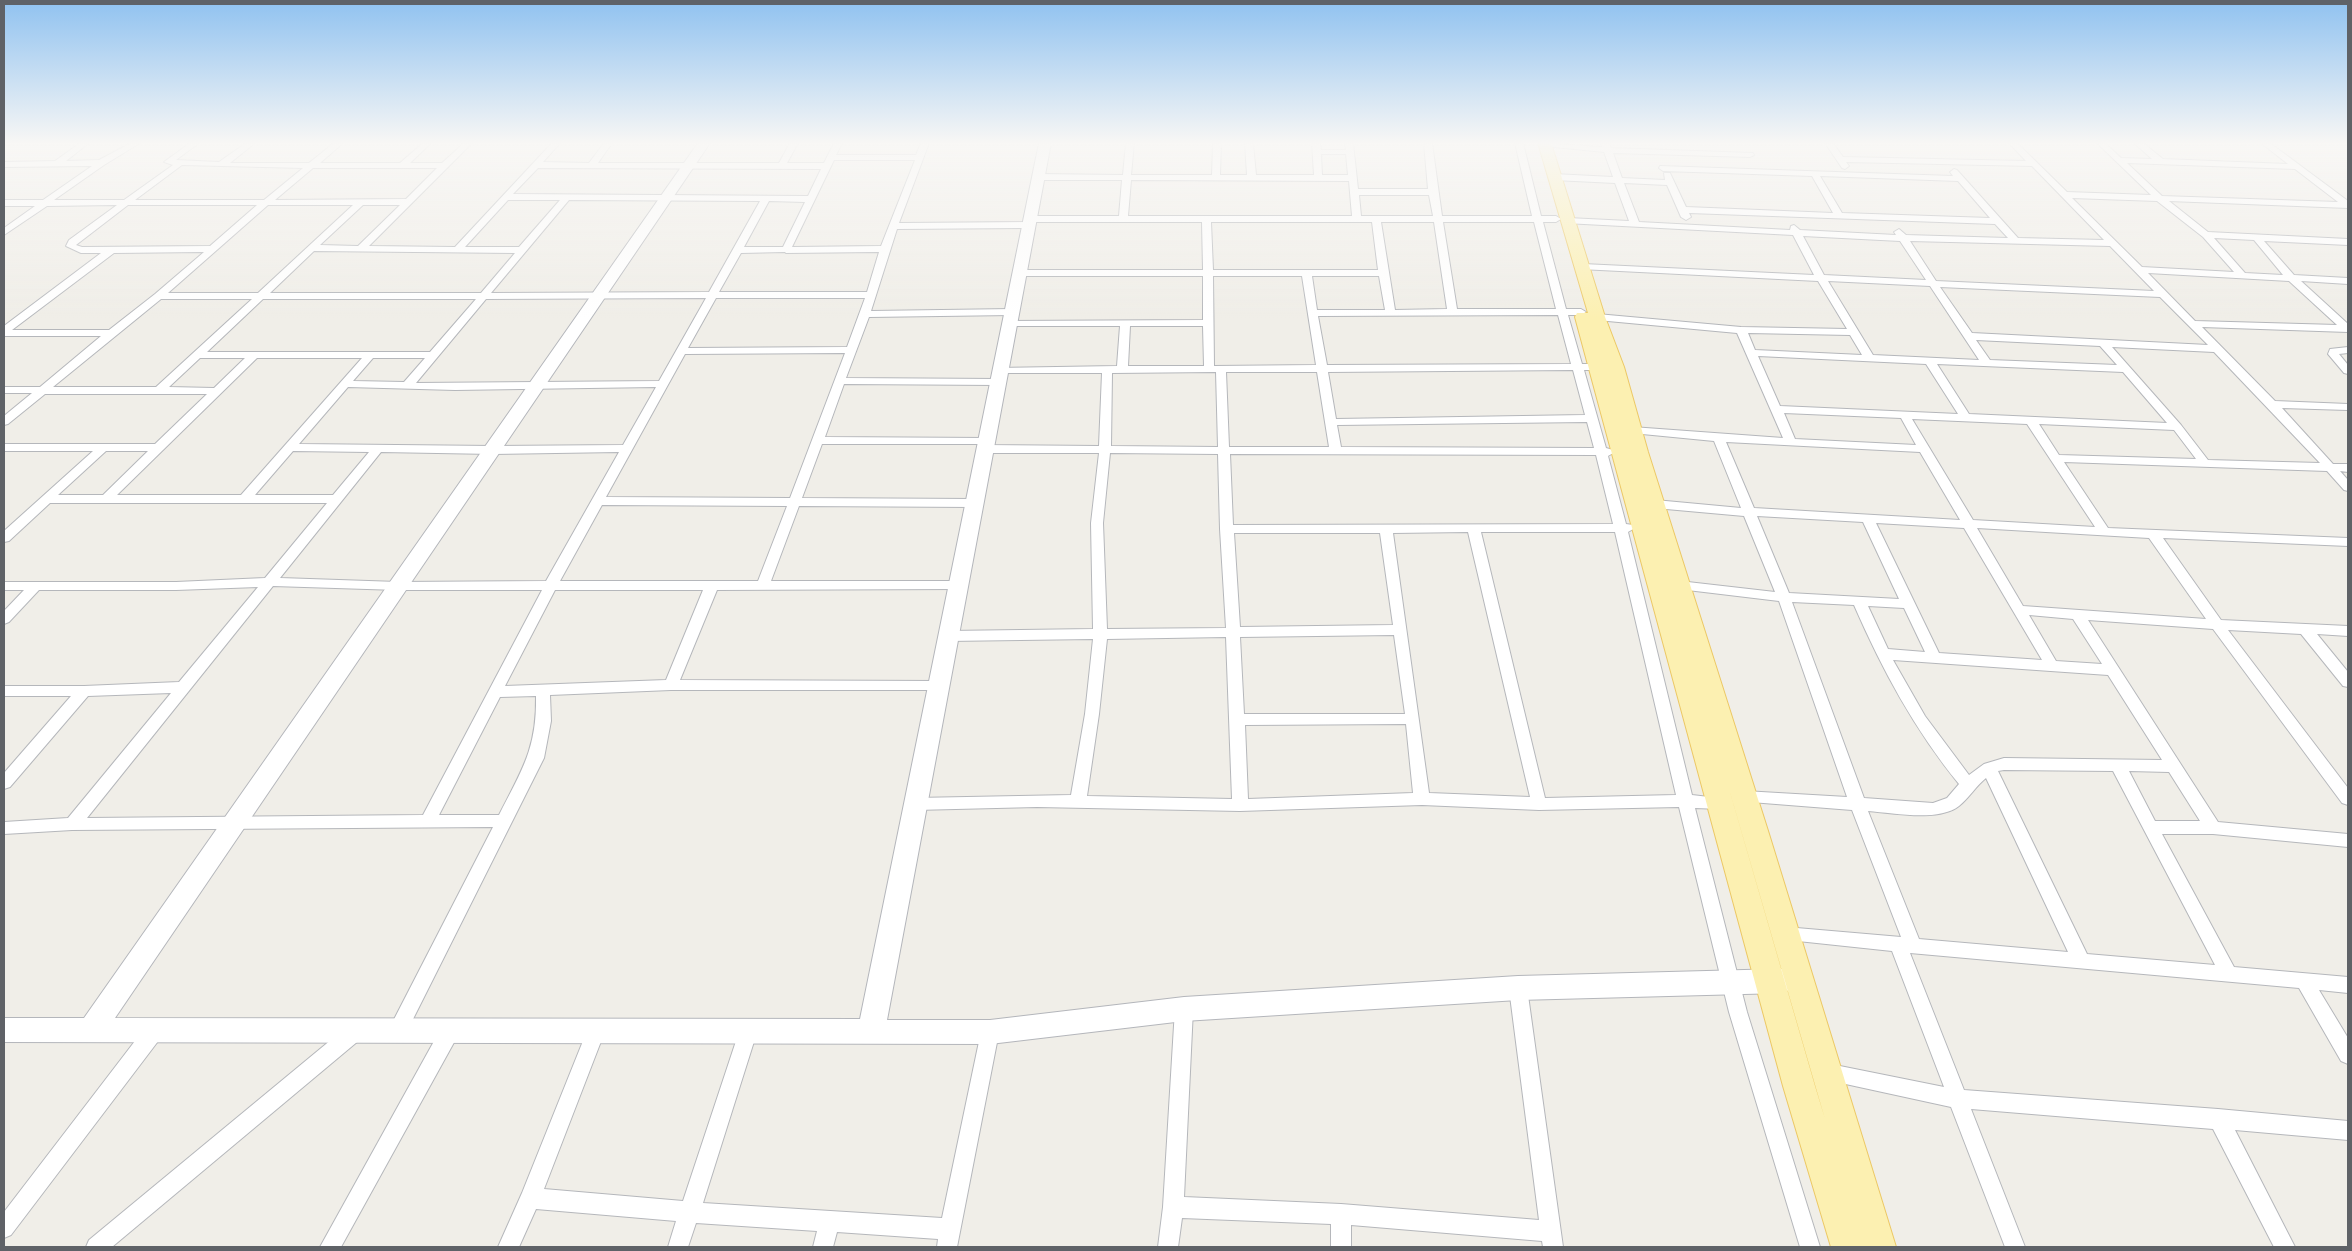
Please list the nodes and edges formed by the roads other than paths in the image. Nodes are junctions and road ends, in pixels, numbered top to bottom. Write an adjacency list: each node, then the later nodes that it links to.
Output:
1 (504, 201): 54 (street)
2 (563, 201): 56 (street)
3 (665, 201): 74 (street)
4 (765, 201): 57 (street)
5 (810, 201): 58 (street)
6 (903, 201): 41 (street)
7 (1033, 201): 39 (street)
8 (1126, 201): 36 (street)
9 (1354, 201): 33 (street)
10 (1435, 201): 35 (street)
11 (1545, 201): 37 (street)
12 (1550, 201): 37 (main road)
13 (1553, 201): 37 (main road)
14 (1626, 201): 40 (street)
15 (1679, 201): 28 (street)
16 (1830, 201): 30 (street)
17 (1980, 201): 38 (street)
18 (2072, 201): 50 (street)
19 (2163, 201): 45 (street)
20 (2250, 201): 27 (street)
21 (46, 202): 22 (street); 24 (street); 43 (street)
22 (125, 202): 25 (street); 55 (street)
23 (406, 202): 26 (street); 52 (street)
24 (4, 203)
25 (264, 203): 26 (street); 53 (street)
26 (360, 203): 51 (street)
27 (2348, 205)
28 (1683, 210): 29 (street); 42 (street)
29 (1786, 214): 30 (street); 44 (street)
30 (1839, 216): 31 (street)
31 (1887, 218): 38 (street); 47 (street)
32 (1207, 219): 33 (street); 36 (street); 62 (street)
33 (1357, 219): 34 (street)
34 (1376, 219): 35 (street); 65 (street)
35 (1438, 219): 37 (street); 79 (street)
36 (1124, 220): 39 (street)
37 (1553, 220): 40 (street); 60 (main road); 80 (main road)
38 (1998, 221): 48 (street)
39 (1029, 222): 41 (street); 64 (street)
40 (1635, 224): 42 (street)
41 (894, 226): 59 (street)
42 (1690, 227): 44 (street)
43 (4, 232)
44 (1797, 233): 47 (street); 68 (street)
45 (2206, 235): 46 (street); 66 (street)
46 (2256, 236): 49 (street); 67 (street)
47 (1903, 238): 48 (street); 70 (street)
48 (2016, 241): 50 (street)
49 (2348, 242)
50 (2113, 243): 61 (street)
51 (312, 248): 52 (street); 72 (street)
52 (360, 248): 54 (street)
53 (213, 249): 55 (street); 76 (street)
54 (458, 249): 56 (street)
55 (111, 250): 89 (street)
56 (520, 250): 73 (street)
57 (736, 250): 58 (street); 77 (street)
58 (786, 250): 59 (street)
59 (885, 250): 75 (street)
60 (1583, 267): 68 (street); 80 (main road)
61 (2137, 270): 66 (street); 71 (street)
62 (1208, 272): 63 (street); 64 (street); 85 (street)
63 (1306, 272): 65 (street); 78 (street)
64 (1019, 273): 83 (street)
65 (1382, 273): 82 (street)
66 (2241, 274): 67 (street)
67 (2289, 276): 69 (street); 87 (street)
68 (1822, 280): 70 (street); 90 (street)
69 (2348, 281)
70 (1934, 284): 71 (street); 92 (street)
71 (2161, 294): 86 (street)
72 (261, 295): 73 (street); 76 (street); 100 (street)
73 (485, 295): 74 (street); 102 (street)
74 (600, 295): 77 (street); 118 (street)
75 (871, 295): 77 (street); 81 (street)
76 (160, 296): 91 (street)
77 (712, 296): 97 (street)
78 (1313, 313): 82 (street); 111 (street)
79 (1452, 313): 80 (street); 82 (street)
80 (1580, 313): 88 (street); 106 (main road); 133 (main road)
81 (865, 314): 83 (street); 95 (street)
82 (1391, 314)
83 (1010, 318): 84 (street); 113 (street)
84 (1126, 323): 85 (street); 110 (street)
85 (1208, 323): 108 (street)
86 (2192, 324): 87 (street); 94 (street)
87 (2348, 329)
88 (1741, 330): 90 (street); 99 (street)
89 (4, 332): 91 (street)
90 (1852, 332): 103 (street)
91 (111, 333): 119 (street)
92 (1968, 336): 93 (street); 105 (street)
93 (2104, 344): 94 (street); 107 (street)
94 (2217, 349): 123 (street)
95 (852, 350): 97 (street); 114 (street)
96 (2348, 350): 112 (street)
97 (681, 351): 116 (street)
98 (371, 354): 101 (street); 102 (street); 115 (street)
99 (1753, 354): 103 (street); 125 (street)
100 (198, 355): 101 (street); 121 (street)
101 (254, 355): 122 (street)
102 (434, 355): 117 (street)
103 (1869, 357): 104 (street)
104 (1929, 360): 105 (street); 128 (street)
105 (1986, 362): 107 (street)
106 (1586, 367): 111 (street); 127 (street); 149 (main road)
107 (2124, 368): 132 (street)
108 (1215, 369): 110 (street); 111 (street); 145 (street)
109 (1107, 370): 110 (street); 113 (street); 144 (street)
110 (1122, 370)
111 (1321, 370): 131 (street)
112 (2348, 371)
113 (999, 376): 114 (street); 137 (street)
114 (839, 381): 135 (street)
115 (346, 384): 117 (street); 139 (street)
116 (663, 384): 118 (street); 143 (street)
117 (407, 386): 118 (street)
118 (537, 387): 147 (street)
119 (42, 389): 120 (street); 121 (street); 130 (street)
120 (4, 390)
121 (159, 391): 122 (street)
122 (216, 391): 142 (street)
123 (2272, 404): 124 (street); 152 (street)
124 (2348, 407)
125 (1775, 410): 126 (street); 136 (street)
126 (1905, 416): 128 (street); 146 (street)
127 (1593, 418): 131 (street); 149 (street)
128 (1966, 418): 129 (street)
129 (2031, 421): 132 (street); 150 (street)
130 (4, 422)
131 (1332, 422): 148 (street)
132 (2177, 427): 151 (street)
133 (1632, 430): 134 (street); 162 (main road)
134 (1719, 438): 136 (street); 163 (street)
135 (817, 440): 137 (street); 160 (street)
136 (1791, 442): 146 (street)
137 (986, 445): 144 (street); 161 (street)
138 (379, 446): 139 (street); 147 (street); 156 (street)
139 (290, 447): 158 (street)
140 (4, 448): 141 (street)
141 (103, 448): 142 (street); 155 (street)
142 (160, 448): 157 (street)
143 (626, 448): 147 (street); 159 (street)
144 (1105, 448): 145 (street); 194 (street)
145 (1223, 449): 148 (street); 167 (street)
146 (1925, 449): 165 (street)
147 (493, 450): 182 (street)
148 (1336, 452): 149 (street)
149 (1611, 452): 166 (main road)
150 (2056, 458): 151 (street); 170 (street)
151 (2204, 462): 152 (street)
152 (2329, 467): 153 (street); 154 (street)
153 (2348, 468)
154 (2348, 487)
155 (46, 499): 157 (street); 172 (street)
156 (336, 499): 158 (street); 174 (street)
157 (106, 500): 158 (street)
158 (244, 500)
159 (597, 501): 160 (street); 175 (street)
160 (795, 501): 161 (street); 177 (street)
161 (974, 502): 178 (street)
162 (1655, 504): 163 (street); 179 (main road)
163 (1748, 512): 164 (street); 183 (street)
164 (1868, 519): 165 (street); 185 (street)
165 (1970, 524): 170 (street); 186 (street)
166 (1632, 528): 168 (street); 219 (street); 220 (main road)
167 (1226, 529): 169 (street); 193 (street)
168 (1474, 529): 169 (street); 223 (street)
169 (1386, 530): 191 (street)
170 (2104, 531): 171 (street)
171 (2153, 534): 173 (street); 189 (street)
172 (4, 538)
173 (2348, 542)
174 (268, 582): 181 (street); 182 (street); 203 (street)
175 (551, 585): 176 (street); 182 (street); 207 (street)
176 (712, 585): 177 (street); 201 (street)
177 (763, 585): 178 (street)
178 (958, 585): 195 (street)
179 (1679, 585): 183 (street); 215 (main road)
180 (4, 586): 181 (street)
181 (36, 586): 188 (street)
182 (398, 586): 227 (street)
183 (1784, 597): 184 (street); 224 (street)
184 (1859, 602): 185 (street); 196 (street)
185 (1910, 604): 197 (street)
186 (2020, 610): 187 (street); 198 (street)
187 (2077, 614): 189 (street); 199 (street)
188 (4, 619)
189 (2217, 625): 190 (street); 217 (street)
190 (2305, 629): 192 (street); 200 (street)
191 (1400, 630): 193 (street); 208 (street)
192 (2348, 631)
193 (1232, 633): 194 (street); 209 (street)
194 (1100, 634): 195 (street); 218 (street)
195 (948, 636): 202 (street)
196 (1882, 654): 197 (street); 214 (street)
197 (1934, 657): 198 (street)
198 (2052, 664): 199 (street)
199 (2113, 670): 211 (street)
200 (2348, 682)
201 (671, 685): 202 (street); 206 (street)
202 (938, 686): 221 (street)
203 (183, 687): 205 (street); 228 (street)
204 (4, 691): 205 (street)
205 (84, 691): 213 (street)
206 (543, 691): 207 (street); 226 (street)
207 (496, 692): 225 (street)
208 (1413, 719): 209 (street); 216 (street)
209 (1238, 720): 222 (street)
210 (2118, 766): 211 (street); 212 (street); 229 (street)
211 (2174, 766): 231 (street)
212 (1988, 768): 214 (street); 235 (street)
213 (4, 783)
214 (1968, 784): 224 (street)
215 (1744, 797): 224 (street); 233 (main road)
216 (1422, 799): 222 (street); 223 (street)
217 (2348, 799)
218 (1078, 801): 221 (street); 222 (street)
219 (1684, 801): 220 (street); 223 (street); 238 (street)
220 (1720, 803): 237 (main road)
221 (915, 804): 252 (street)
222 (1240, 804)
223 (1539, 804)
224 (1858, 805): 234 (street)
225 (428, 820): 226 (street); 227 (street)
226 (503, 822): 248 (street)
227 (234, 823): 228 (street); 245 (street)
228 (72, 824): 230 (street)
229 (2152, 827): 231 (street); 236 (street)
230 (4, 828)
231 (2212, 828): 232 (street)
232 (2348, 840)
233 (1785, 934): 234 (street); 240 (main road)
234 (1906, 945): 235 (street); 256 (street)
235 (2081, 960): 236 (street)
236 (2229, 974): 239 (street)
237 (1769, 980): 238 (street); 240 (street); 275 (main road)
238 (1730, 981): 242 (street); 274 (street)
239 (2304, 981): 241 (street); 254 (street)
240 (1798, 982): 255 (main road)
241 (2348, 985)
242 (1518, 988): 243 (street); 266 (street)
243 (1184, 1009): 253 (street); 260 (street)
244 (4, 1030): 245 (street)
245 (91, 1030): 246 (street)
246 (156, 1030): 247 (street); 264 (street)
247 (357, 1031): 248 (street); 267 (street)
248 (398, 1031): 249 (street)
249 (450, 1031): 250 (street); 268 (street)
250 (596, 1031): 251 (street); 259 (street)
251 (748, 1032): 252 (street); 261 (street)
252 (871, 1032): 253 (street)
253 (990, 1032): 265 (street)
254 (2348, 1055)
255 (1825, 1072): 256 (street); 276 (main road)
256 (1957, 1099): 257 (street); 277 (street)
257 (2218, 1118): 258 (street); 278 (street)
258 (2348, 1130)
259 (530, 1198): 261 (street); 269 (street)
260 (1173, 1207): 262 (street); 272 (street)
261 (690, 1212): 263 (street); 270 (street)
262 (1341, 1214): 266 (street); 273 (street)
263 (830, 1220): 265 (street); 271 (street)
264 (4, 1228)
265 (949, 1238)
266 (1551, 1239)
267 (96, 1247)
268 (330, 1247)
269 (508, 1247)
270 (678, 1247)
271 (823, 1247)
272 (1168, 1247)
273 (1342, 1247)
274 (1810, 1247)
275 (1848, 1247)
276 (1879, 1247)
277 (2015, 1247)
278 (2285, 1247)

